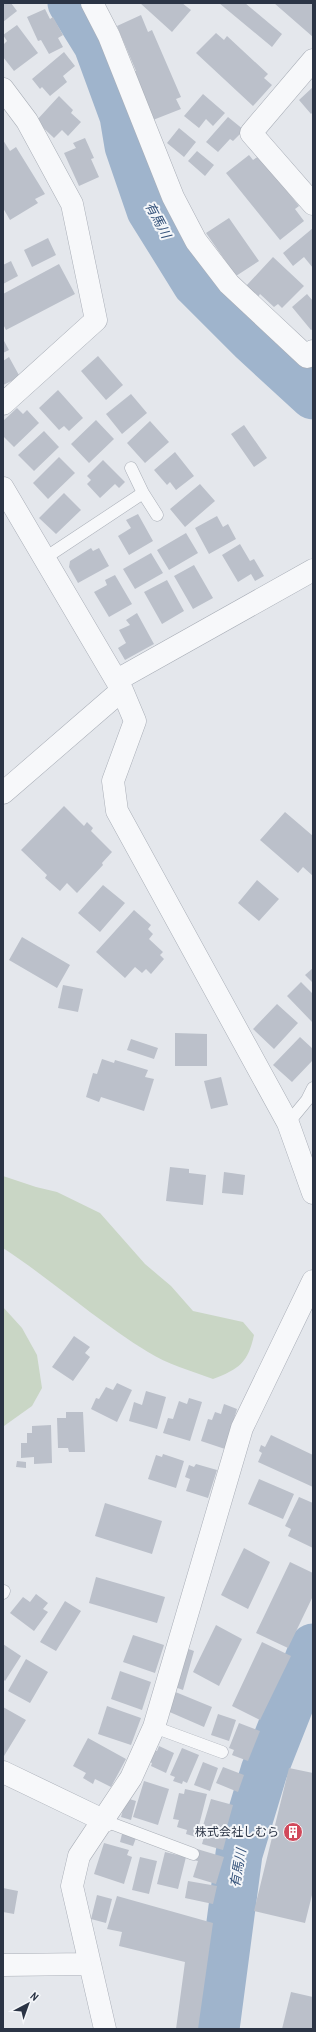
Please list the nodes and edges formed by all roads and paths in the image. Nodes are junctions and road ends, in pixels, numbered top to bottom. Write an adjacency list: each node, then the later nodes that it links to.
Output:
1 (92, 3): 5 (street)
2 (313, 60): 4 (street)
3 (3, 89): 6 (street)
4 (313, 204)
5 (313, 351)
6 (3, 404)
7 (131, 468): 9 (lane)
8 (3, 489): 11 (street)
9 (143, 492): 10 (lane); 11 (lane)
10 (158, 515)
11 (45, 558): 13 (street)
12 (313, 570): 13 (street)
13 (120, 685): 14 (street); 16 (street)
14 (3, 792)
15 (313, 1088): 16 (lane)
16 (288, 1123): 17 (street)
17 (313, 1193)
18 (313, 1281): 19 (street)
19 (154, 1728): 20 (lane); 22 (street)
20 (222, 1752)
21 (3, 1772): 22 (street)
22 (105, 1820): 23 (lane); 24 (street)
23 (193, 1854)
24 (89, 1964): 25 (street); 26 (street)
25 (3, 1966)
26 (105, 2029)

